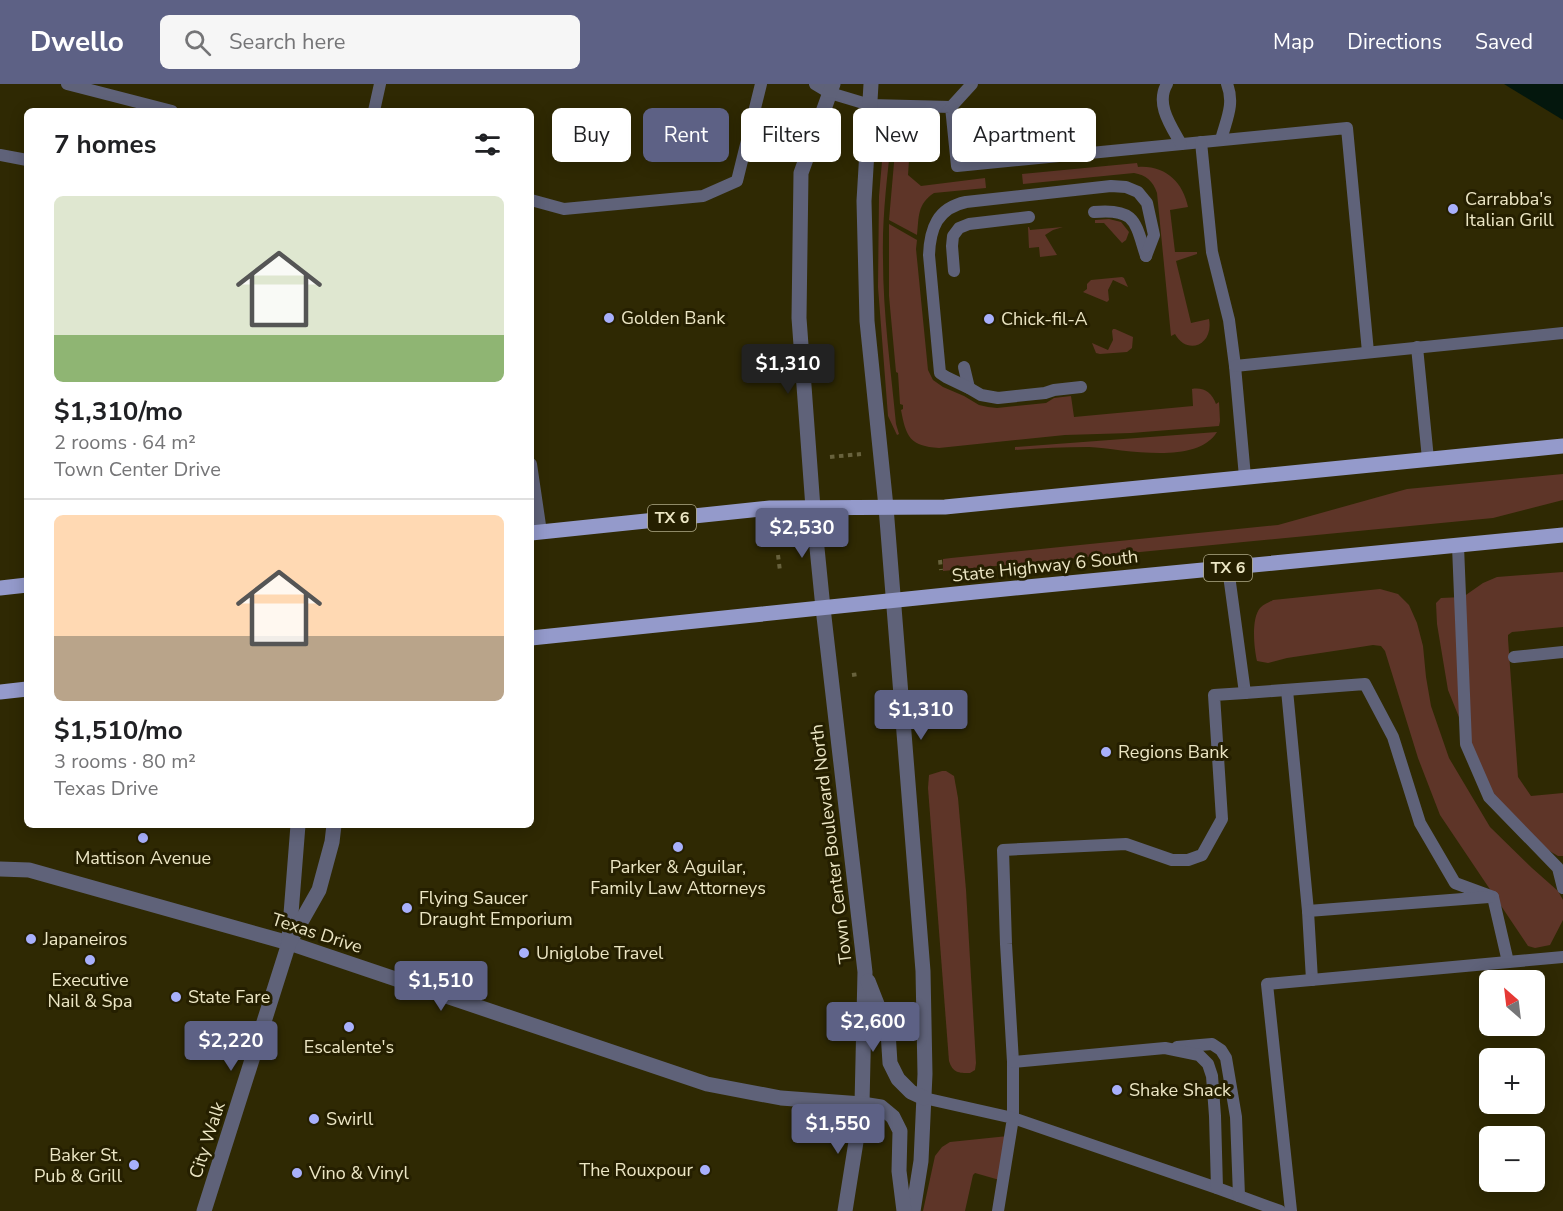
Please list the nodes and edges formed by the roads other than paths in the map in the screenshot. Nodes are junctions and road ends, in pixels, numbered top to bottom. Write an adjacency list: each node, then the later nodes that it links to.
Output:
1 (67, 84): 12 (lane)
2 (380, 84): 13 (lane)
3 (761, 84): 19 (lane)
4 (815, 84): 9 (lane)
5 (871, 84): 10 (street)
6 (972, 84): 11 (lane)
7 (1167, 84): 16 (lane)
8 (1227, 84): 14 (lane)
9 (831, 89): 10 (lane); 35 (street, Town Center Boulevard North)
10 (870, 105): 11 (lane); 34 (street)
11 (951, 107): 16 (lane)
12 (160, 108)
13 (375, 108)
14 (1221, 140): 15 (lane); 25 (lane)
15 (1201, 142): 16 (lane); 26 (lane)
16 (1181, 144)
17 (0, 155): 18 (lane)
18 (24, 159)
19 (534, 201)
20 (1094, 212): 29 (lane)
21 (1029, 217): 22 (lane)
22 (954, 271)
23 (1563, 333): 24 (lane)
24 (1418, 347): 25 (lane); 31 (lane)
25 (1368, 352): 26 (lane)
26 (1235, 366): 32 (lane)
27 (964, 367): 29 (lane)
28 (1081, 387): 29 (lane)
29 (969, 388)
30 (1563, 446): 31 (main road, TX 6)
31 (1428, 459): 32 (main road, TX 6)
32 (1245, 477): 34 (main road, TX 6)
33 (534, 505): 36 (lane)
34 (886, 507): 35 (main road, TX 6); 42 (street)
35 (813, 508): 36 (main road, TX 6); 43 (street, Town Center Boulevard North)
36 (536, 532)
37 (1563, 536): 38 (main road, State Highway 6 South / TX 6)
38 (1458, 546): 39 (main road, State Highway 6 South / TX 6); 54 (lane)
39 (1228, 568): 42 (main road, State Highway 6 South / TX 6); 50 (lane)
40 (24, 585): 41 (main road)
41 (0, 588)
42 (894, 601): 43 (main road, State Highway 6 South / TX 6); 65 (street)
43 (823, 608): 44 (main road, State Highway 6 South / TX 6); 61 (street, Town Center Boulevard North)
44 (534, 638)
45 (1563, 652): 46 (lane)
46 (1514, 657)
47 (24, 689): 49 (main road)
48 (1287, 690): 50 (lane); 56 (lane); 57 (lane)
49 (0, 692)
50 (1245, 693): 64 (lane)
51 (298, 828): 58 (street, City Walk)
52 (334, 828): 58 (street, City Walk)
53 (0, 868): 58 (street, Texas Drive)
54 (1560, 868): 55 (lane)
55 (1563, 888)
56 (1493, 897): 57 (lane); 60 (lane)
57 (1308, 911): 62 (lane)
58 (289, 943): 66 (street, Texas Drive); 70 (street, City Walk)
59 (1563, 957): 60 (lane)
60 (1508, 962): 62 (lane)
61 (865, 972): 65 (street); 66 (street, Town Center Boulevard North)
62 (1312, 980): 76 (lane)
63 (1165, 1048): 64 (lane); 68 (lane); 69 (lane)
64 (1013, 1062): 67 (lane)
65 (924, 1098): 67 (lane); 73 (street)
66 (862, 1104): 71 (street, Town Center Boulevard North); 72 (street, Texas Drive)
67 (1012, 1118): 68 (lane); 74 (lane)
68 (1217, 1188): 69 (lane)
69 (1239, 1196): 75 (lane)
70 (204, 1211)
71 (845, 1211)
72 (904, 1211)
73 (913, 1211)
74 (998, 1211)
75 (1280, 1211)
76 (1291, 1211)

